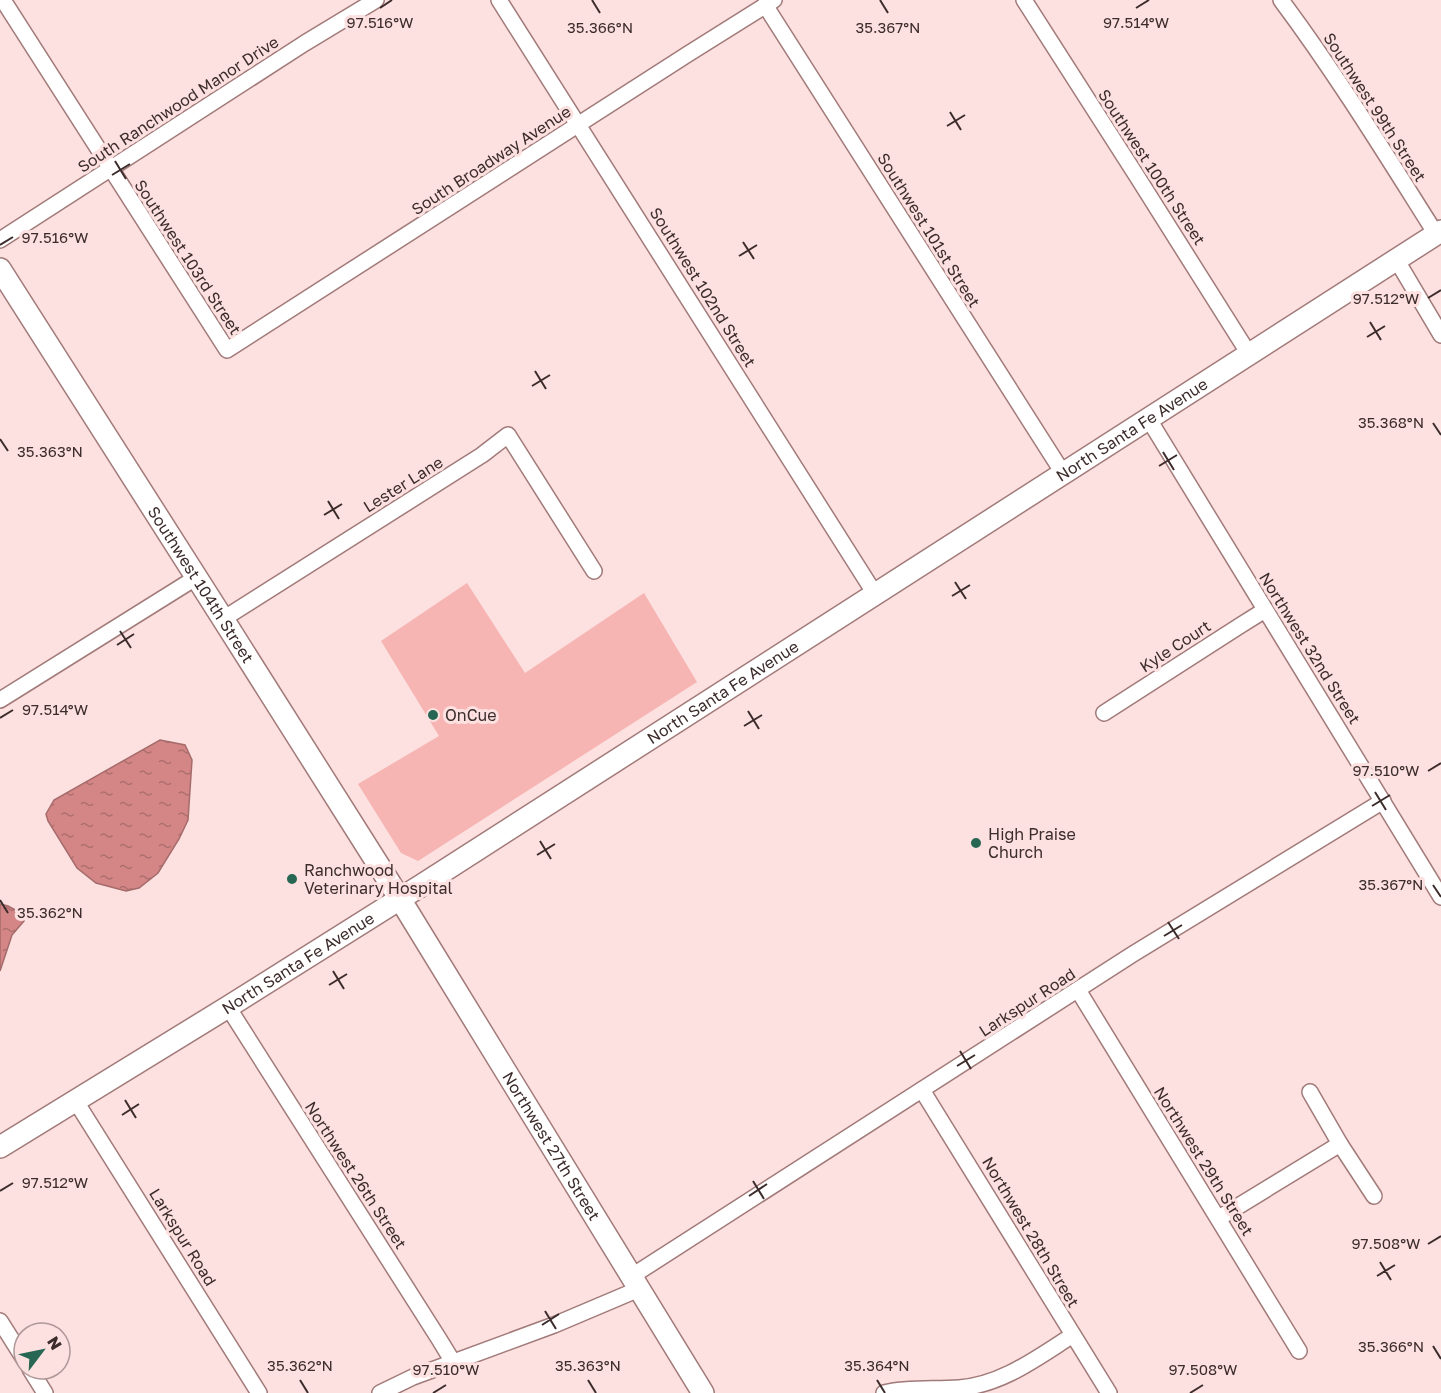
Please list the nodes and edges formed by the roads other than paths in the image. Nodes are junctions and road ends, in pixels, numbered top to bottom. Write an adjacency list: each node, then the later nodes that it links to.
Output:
1 (3, 0): 8 (street, Southwest 103rd Street)
2 (376, 0): 8 (street, South Ranchwood Manor Drive)
3 (499, 0): 7 (street, Southwest 102nd Street)
4 (1024, 0): 15 (street, Southwest 100th Street)
5 (1281, 0): 9 (street, Southwest 99th Street)
6 (770, 3): 7 (street, South Broadway Avenue); 17 (street, Southwest 101st Street)
7 (578, 125): 14 (street, South Broadway Avenue); 20 (street, Southwest 102nd Street)
8 (110, 168): 10 (street, South Ranchwood Manor Drive); 14 (street, Southwest 103rd Street)
9 (1438, 233): 11 (main road, North Santa Fe Avenue)
10 (0, 240)
11 (1396, 259): 13 (street); 15 (main road, North Santa Fe Avenue)
12 (0, 269): 19 (main road, Southwest 104th Street)
13 (1441, 335)
14 (227, 350)
15 (1249, 354): 16 (main road, North Santa Fe Avenue)
16 (1148, 418): 17 (main road, North Santa Fe Avenue); 21 (street, Northwest 32nd Street)
17 (1063, 473): 20 (main road, North Santa Fe Avenue)
18 (594, 571): 22 (street, Lester Lane)
19 (197, 577): 22 (main road, Southwest 104th Street); 23 (street)
20 (875, 594): 27 (main road, North Santa Fe Avenue)
21 (1265, 610): 24 (street, Kyle Court); 25 (street, Northwest 32nd Street)
22 (223, 618): 27 (main road, Southwest 104th Street)
23 (0, 700)
24 (1104, 713)
25 (1383, 801): 26 (street, Northwest 32nd Street); 28 (street, Larkspur Road)
26 (1441, 897)
27 (400, 899): 29 (main road, North Santa Fe Avenue); 37 (main road, Northwest 27th Street)
28 (1078, 990): 30 (street, Larkspur Road); 36 (street, Northwest 29th Street)
29 (228, 1007): 32 (main road, North Santa Fe Avenue); 42 (street, Northwest 26th Street)
30 (922, 1090): 37 (street, Larkspur Road); 39 (street, Northwest 28th Street)
31 (1310, 1092): 33 (street)
32 (75, 1100): 34 (main road, North Santa Fe Avenue); 43 (street, Larkspur Road)
33 (1340, 1144): 35 (street); 36 (street)
34 (0, 1148)
35 (1374, 1196)
36 (1219, 1218): 41 (street, Northwest 29th Street)
37 (636, 1282): 42 (street, Larkspur Road); 45 (main road, Northwest 27th Street)
38 (0, 1321): 40 (street)
39 (1073, 1335): 46 (street); 47 (street, Northwest 28th Street)
40 (12, 1340)
41 (1299, 1351)
42 (453, 1362): 44 (street, Larkspur Road)
43 (259, 1393)
44 (380, 1393)
45 (703, 1393)
46 (884, 1393)
47 (1108, 1393)

